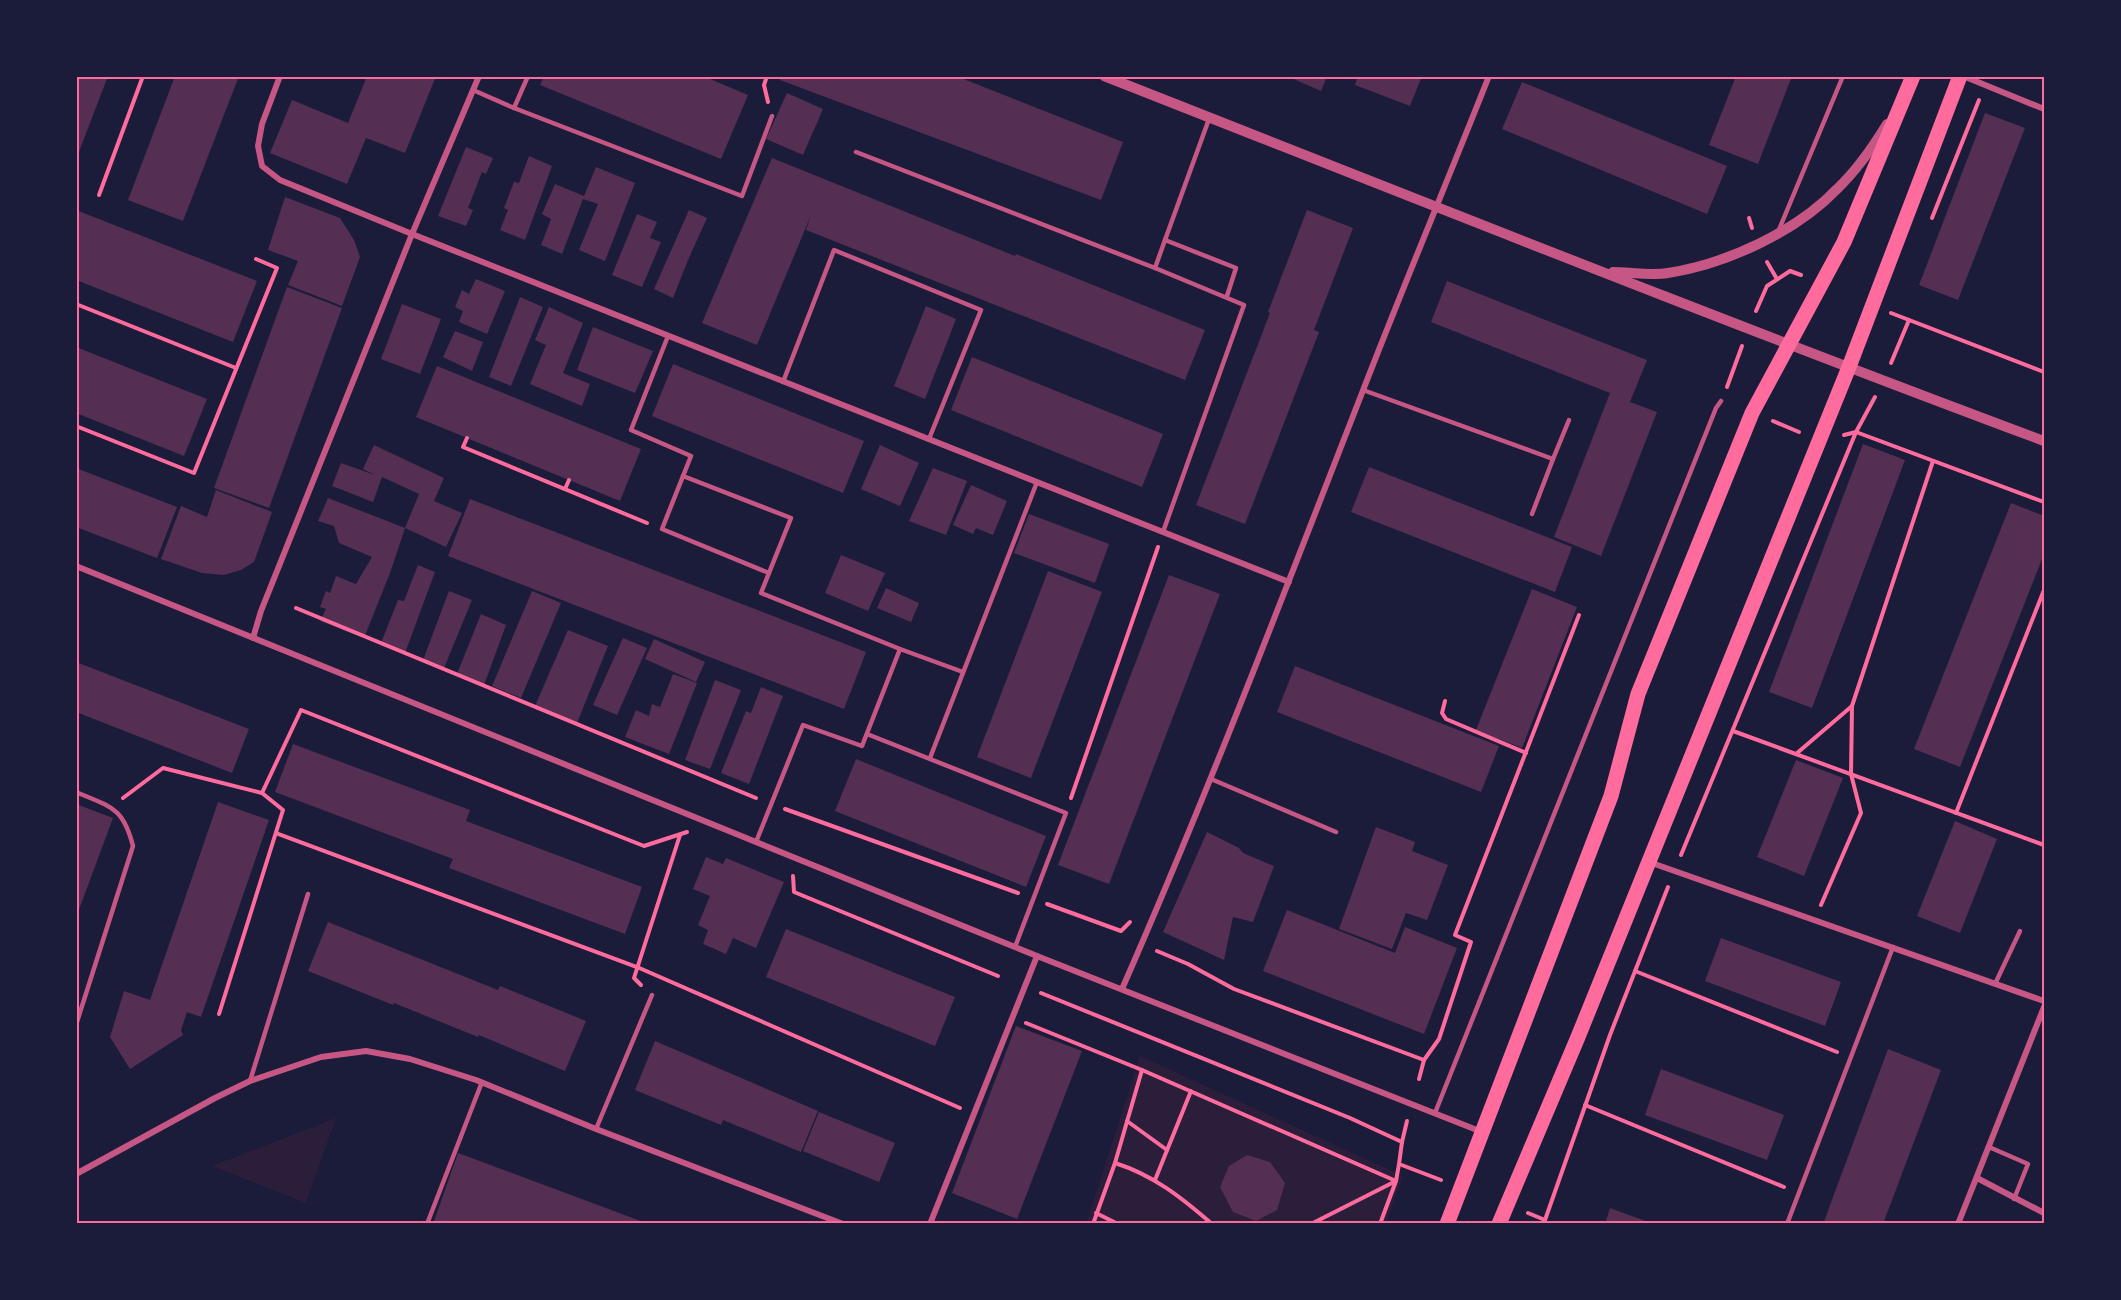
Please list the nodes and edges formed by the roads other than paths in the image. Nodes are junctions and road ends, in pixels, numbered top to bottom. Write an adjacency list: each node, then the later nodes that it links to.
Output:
1 (280, 76): 18 (street)
2 (479, 76): 10 (street)
3 (528, 76): 12 (lane)
4 (1104, 76): 9 (street)
5 (1489, 76): 17 (street)
6 (1843, 76): 19 (lane)
7 (1913, 76): 11 (main road)
8 (1961, 76): 13 (street); 26 (main road)
9 (1126, 80): 15 (street)
10 (473, 90): 12 (lane); 18 (street)
11 (1907, 93): 19 (street); 25 (main road)
12 (514, 108): 14 (lane)
13 (2044, 109)
14 (772, 116)
15 (1209, 119): 17 (street); 20 (lane)
16 (856, 152): 21 (lane)
17 (1438, 207): 22 (street); 28 (street)
18 (412, 234): 24 (street); 41 (street)
19 (1777, 234): 22 (street)
20 (1165, 240): 21 (lane); 23 (lane)
21 (1155, 268): 23 (lane)
22 (1603, 272): 25 (street)
23 (1227, 296): 37 (lane)
24 (668, 336): 27 (street); 34 (lane)
25 (1787, 345): 26 (street); 66 (main road)
26 (1849, 367): 32 (street); 50 (main road)
27 (783, 382): 31 (street); 31 (lane)
28 (1363, 390): 33 (lane); 40 (street)
29 (1721, 401): 64 (lane)
30 (1569, 420): 33 (lane)
31 (928, 439): 35 (street)
32 (2044, 441)
33 (1553, 459): 36 (lane)
34 (683, 476): 39 (lane); 39 (lane)
35 (1037, 482): 37 (street); 43 (lane)
36 (1532, 514)
37 (1163, 532): 40 (street)
38 (76, 566): 41 (street)
39 (770, 573): 42 (lane)
40 (1289, 582): 46 (street)
41 (253, 638): 49 (street)
42 (900, 649): 43 (lane); 44 (lane)
43 (963, 672): 45 (lane)
44 (867, 734): 45 (lane); 49 (lane)
45 (930, 758): 53 (lane)
46 (1211, 779): 48 (lane); 57 (street)
47 (76, 792): 61 (lane)
48 (1336, 832)
49 (756, 842): 53 (street)
50 (1649, 862): 54 (street); 76 (main road)
51 (308, 894): 62 (lane)
52 (2020, 931): 56 (lane)
53 (1015, 947): 55 (street)
54 (1893, 947): 56 (street); 77 (lane)
55 (1036, 956): 57 (street); 74 (street)
56 (1995, 984): 59 (street)
57 (1122, 989): 64 (street)
58 (652, 995): 65 (lane)
59 (2044, 1001)
60 (2044, 1007): 67 (street)
61 (76, 1025)
62 (250, 1081): 63 (street); 68 (street)
63 (482, 1082): 65 (street); 72 (lane)
64 (1435, 1113): 66 (street)
65 (596, 1129): 73 (street)
66 (1483, 1132): 75 (main road)
67 (1989, 1147): 69 (street); 70 (lane)
68 (76, 1174)
69 (1977, 1178): 70 (street); 78 (street)
70 (2014, 1198): 71 (street)
71 (2044, 1213)
72 (427, 1224)
73 (843, 1224)
74 (930, 1224)
75 (1447, 1224)
76 (1499, 1224)
77 (1787, 1224)
78 (1958, 1224)

